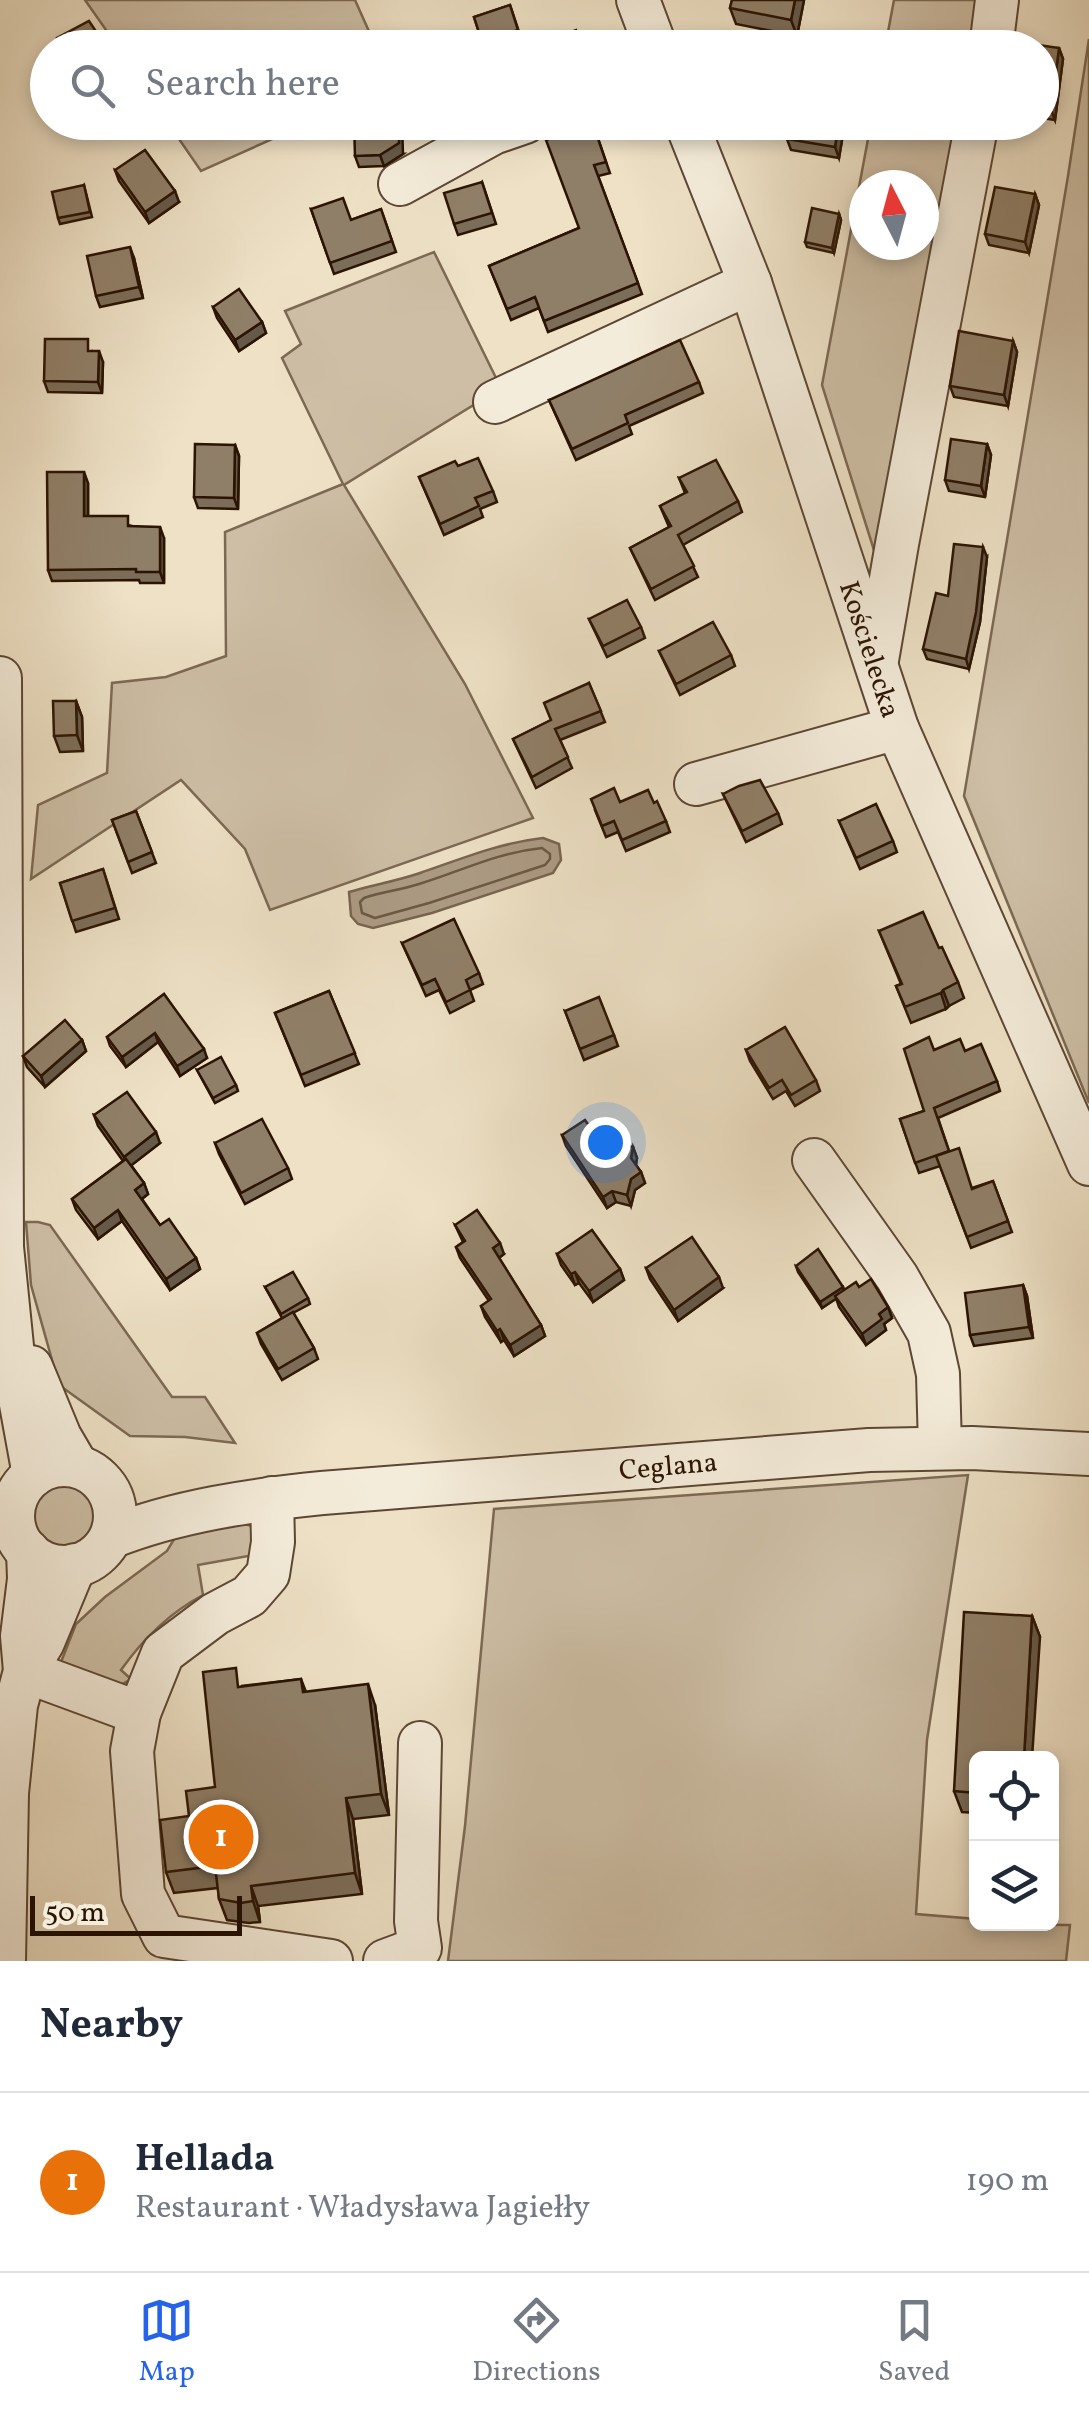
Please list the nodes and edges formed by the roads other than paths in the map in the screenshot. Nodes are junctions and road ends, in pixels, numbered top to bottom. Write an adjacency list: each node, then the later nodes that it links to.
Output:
1 (638, 0): 3 (street)
2 (997, 0): 4 (street)
3 (649, 30)
4 (993, 30)
5 (480, 140): 8 (street)
6 (693, 140): 9 (street, Kościelecka)
7 (975, 140): 11 (street)
8 (400, 184)
9 (750, 283): 10 (street); 11 (street, Kościelecka)
10 (496, 402)
11 (876, 666): 13 (street, Kościelecka)
12 (0, 678): 15 (street)
13 (897, 728): 14 (street); 18 (street, Kościelecka)
14 (696, 784)
15 (1, 1008): 16 (street)
16 (1, 1114): 19 (street)
17 (814, 1160): 20 (street)
18 (1089, 1164)
19 (10, 1316): 22 (street); 23 (street)
20 (940, 1448): 21 (street, Ceglana); 24 (street, Ceglana)
21 (1089, 1454)
22 (92, 1476): 23 (street); 24 (street, Ceglana); 25 (street)
23 (18, 1486): 26 (street)
24 (260, 1500): 25 (street, Ceglana); 29 (street)
25 (111, 1537): 27 (street)
26 (15, 1540): 27 (street); 28 (street)
27 (75, 1566): 28 (street)
28 (25, 1671): 29 (street); 31 (street)
29 (138, 1712): 33 (street)
30 (420, 1743): 34 (street)
31 (4, 1793): 32 (street)
32 (4, 1961)
33 (331, 1961)
34 (385, 1961)

